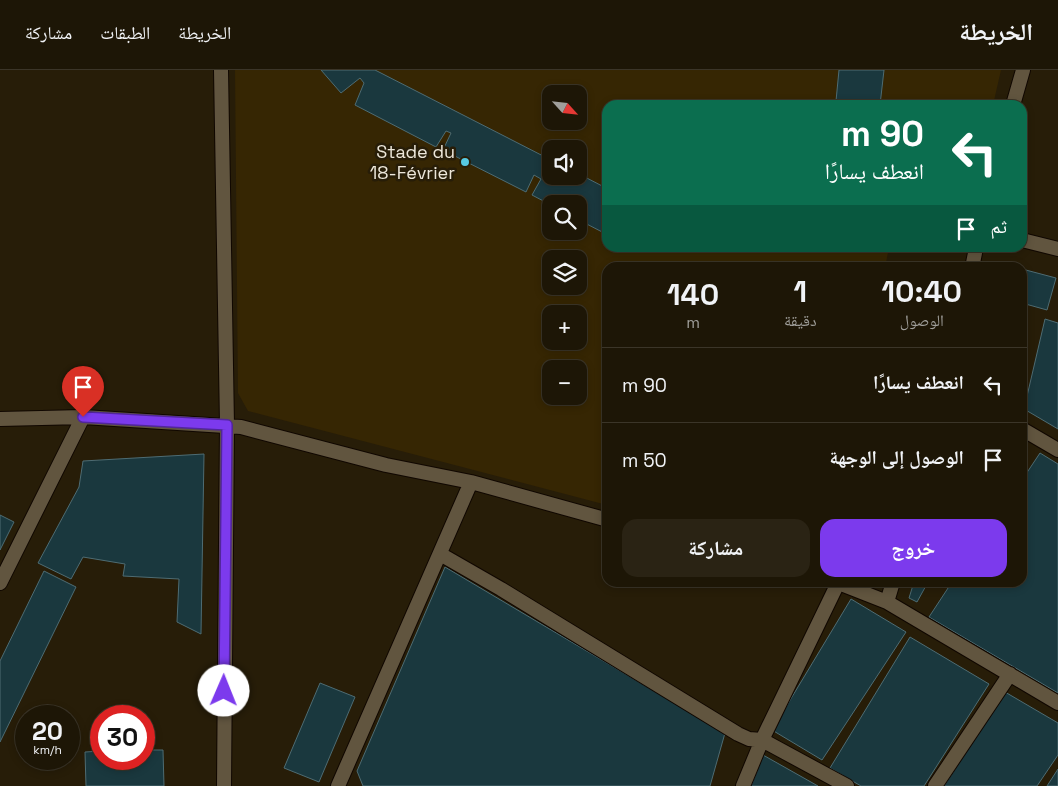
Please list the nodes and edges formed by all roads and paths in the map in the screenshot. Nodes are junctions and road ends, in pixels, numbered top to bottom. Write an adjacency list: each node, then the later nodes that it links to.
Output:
1 (221, 70): 8 (street)
2 (1023, 70): 3 (street)
3 (1015, 100)
4 (1027, 241): 5 (street)
5 (1058, 249)
6 (83, 417): 7 (street); 8 (street); 14 (street)
7 (0, 419)
8 (227, 425): 11 (street); 22 (street)
9 (1027, 431): 10 (street)
10 (1058, 450)
11 (471, 482): 12 (street); 13 (street)
12 (602, 518)
13 (440, 554): 21 (street); 23 (street)
14 (0, 583)
15 (835, 587): 21 (street)
16 (848, 587): 18 (street)
17 (892, 587): 18 (street)
18 (887, 602): 19 (street)
19 (1010, 674): 20 (street); 26 (street)
20 (1058, 703)
21 (762, 740): 24 (street); 25 (street)
22 (224, 786)
23 (338, 786)
24 (743, 786)
25 (847, 786)
26 (935, 786)

